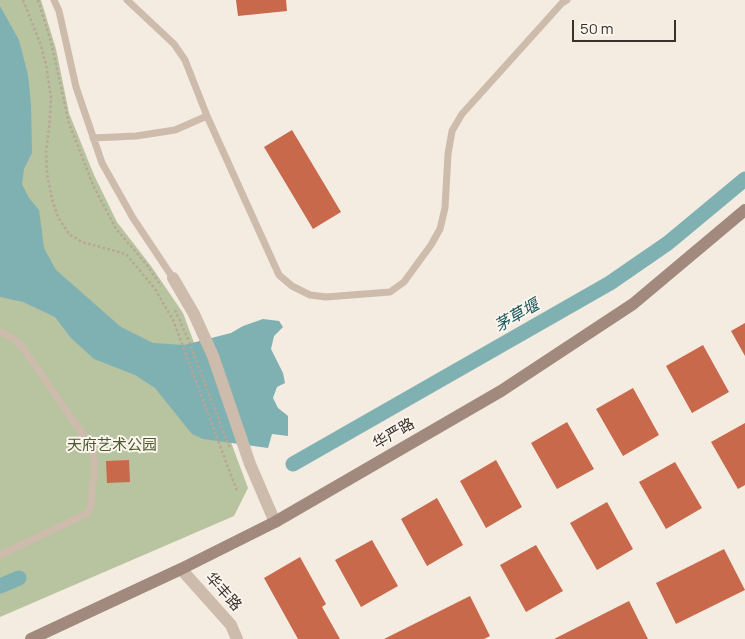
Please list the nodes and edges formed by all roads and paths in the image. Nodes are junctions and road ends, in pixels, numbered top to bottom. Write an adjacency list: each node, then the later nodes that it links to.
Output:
1 (23, 0): 12 (path)
2 (54, 0): 6 (lane)
3 (127, 0): 5 (lane)
4 (567, 0): 5 (lane)
5 (206, 116): 6 (lane)
6 (93, 138): 8 (lane)
7 (745, 210): 13 (street, 华严路)
8 (173, 278): 13 (street)
9 (174, 307): 11 (path)
10 (0, 332): 14 (lane)
11 (232, 456)
12 (237, 491)
13 (275, 522): 15 (street, 华严路)
14 (0, 555)
15 (181, 569): 16 (street, 华严路); 17 (street, 华丰路)
16 (30, 639)
17 (237, 639)

